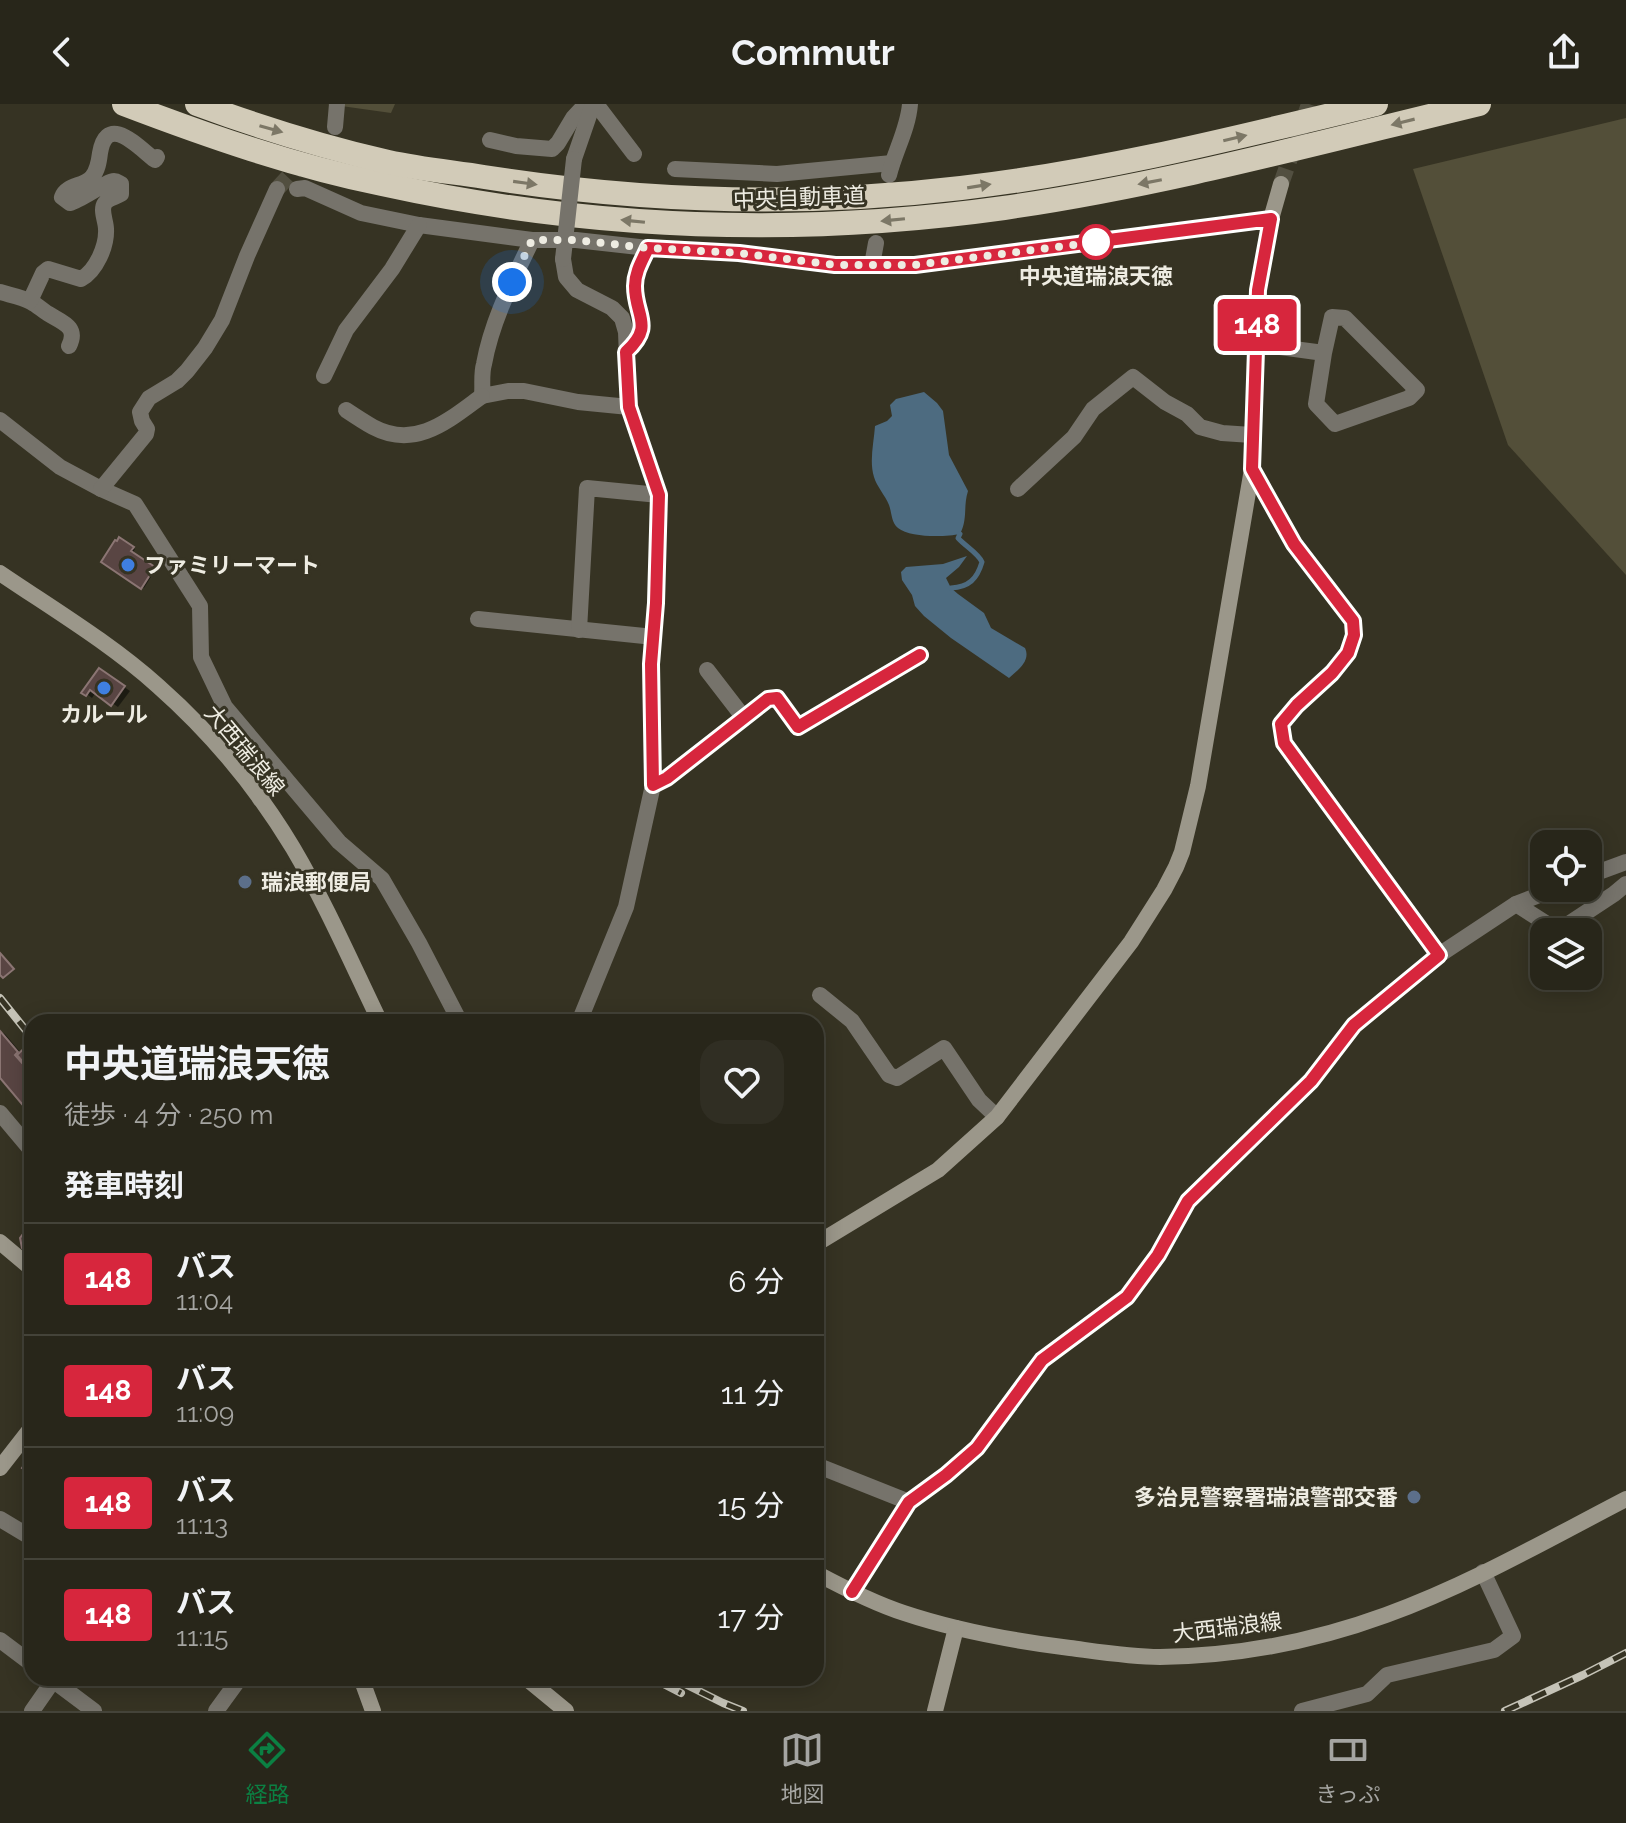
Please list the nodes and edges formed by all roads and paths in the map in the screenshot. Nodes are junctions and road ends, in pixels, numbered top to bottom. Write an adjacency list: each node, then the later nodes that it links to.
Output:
1 (124, 104): 8 (highway, 中央自動車道, one-way to 1)
2 (197, 104): 7 (highway, 中央自動車道, one-way to 7)
3 (337, 104): 9 (street)
4 (586, 104): 10 (street)
5 (594, 104): 11 (street); 27 (street, bridge)
6 (910, 104): 13 (street)
7 (1376, 104)
8 (1479, 104)
9 (335, 127)
10 (490, 140)
11 (634, 154)
12 (157, 157): 24 (street)
13 (675, 169)
14 (1281, 184): 17 (main road)
15 (277, 189): 36 (street)
16 (297, 189): 18 (street)
17 (1271, 219): 22 (street); 25 (main road)
18 (419, 225): 19 (street); 29 (street)
19 (532, 240): 21 (street); 30 (street)
20 (876, 243): 22 (street)
21 (648, 248): 22 (street); 27 (street)
22 (872, 265)
23 (0, 292): 24 (street)
24 (30, 301): 26 (street)
25 (1257, 344): 28 (street); 34 (main road)
26 (69, 346)
27 (626, 352): 31 (street)
28 (1324, 353): 28 (street)
29 (324, 376)
30 (482, 396): 31 (street); 32 (street)
31 (629, 407): 38 (street)
32 (346, 410)
33 (0, 420): 36 (street)
34 (1252, 435): 35 (main road); 37 (street)
35 (1252, 469): 54 (street); 60 (main road)
36 (101, 489): 46 (street)
37 (1018, 489)
38 (659, 495): 41 (street); 42 (street)
39 (0, 573): 48 (main road, 大西瑞浪線)
40 (478, 619): 41 (street)
41 (579, 630): 42 (street)
42 (654, 637): 47 (street)
43 (920, 655): 45 (street)
44 (707, 670): 45 (street)
45 (744, 718): 47 (street)
46 (283, 776): 48 (street); 57 (street)
47 (653, 785): 58 (street)
48 (260, 799): 56 (main road, 大西瑞浪線)
49 (1626, 862): 50 (street)
50 (1602, 871)
51 (1626, 884): 53 (street)
52 (1530, 899): 53 (street)
53 (1516, 904): 54 (street)
54 (1439, 955): 69 (street)
55 (820, 995): 60 (street)
56 (376, 1014)
57 (456, 1014)
58 (582, 1014)
59 (0, 1113): 61 (street)
60 (997, 1117): 62 (main road)
61 (24, 1142)
62 (824, 1239)
63 (0, 1242): 64 (main road)
64 (24, 1262)
65 (24, 1437): 66 (main road)
66 (0, 1468)
67 (824, 1468): 69 (street)
68 (1626, 1499): 72 (main road, 大西瑞浪線)
69 (909, 1502): 74 (street)
70 (0, 1519): 71 (street)
71 (24, 1533)
72 (1483, 1572): 75 (main road, 大西瑞浪線); 89 (street)
73 (824, 1577): 74 (main road, 大西瑞浪線)
74 (852, 1592): 75 (main road, 大西瑞浪線)
75 (956, 1628): 88 (main road)
76 (0, 1640): 77 (street)
77 (24, 1658)
78 (48, 1686): 83 (street)
79 (62, 1686): 84 (street)
80 (234, 1686): 85 (street)
81 (364, 1686): 86 (main road)
82 (536, 1686): 87 (main road)
83 (32, 1711)
84 (94, 1711)
85 (216, 1711)
86 (373, 1711)
87 (566, 1711)
88 (935, 1711)
89 (1302, 1711)

